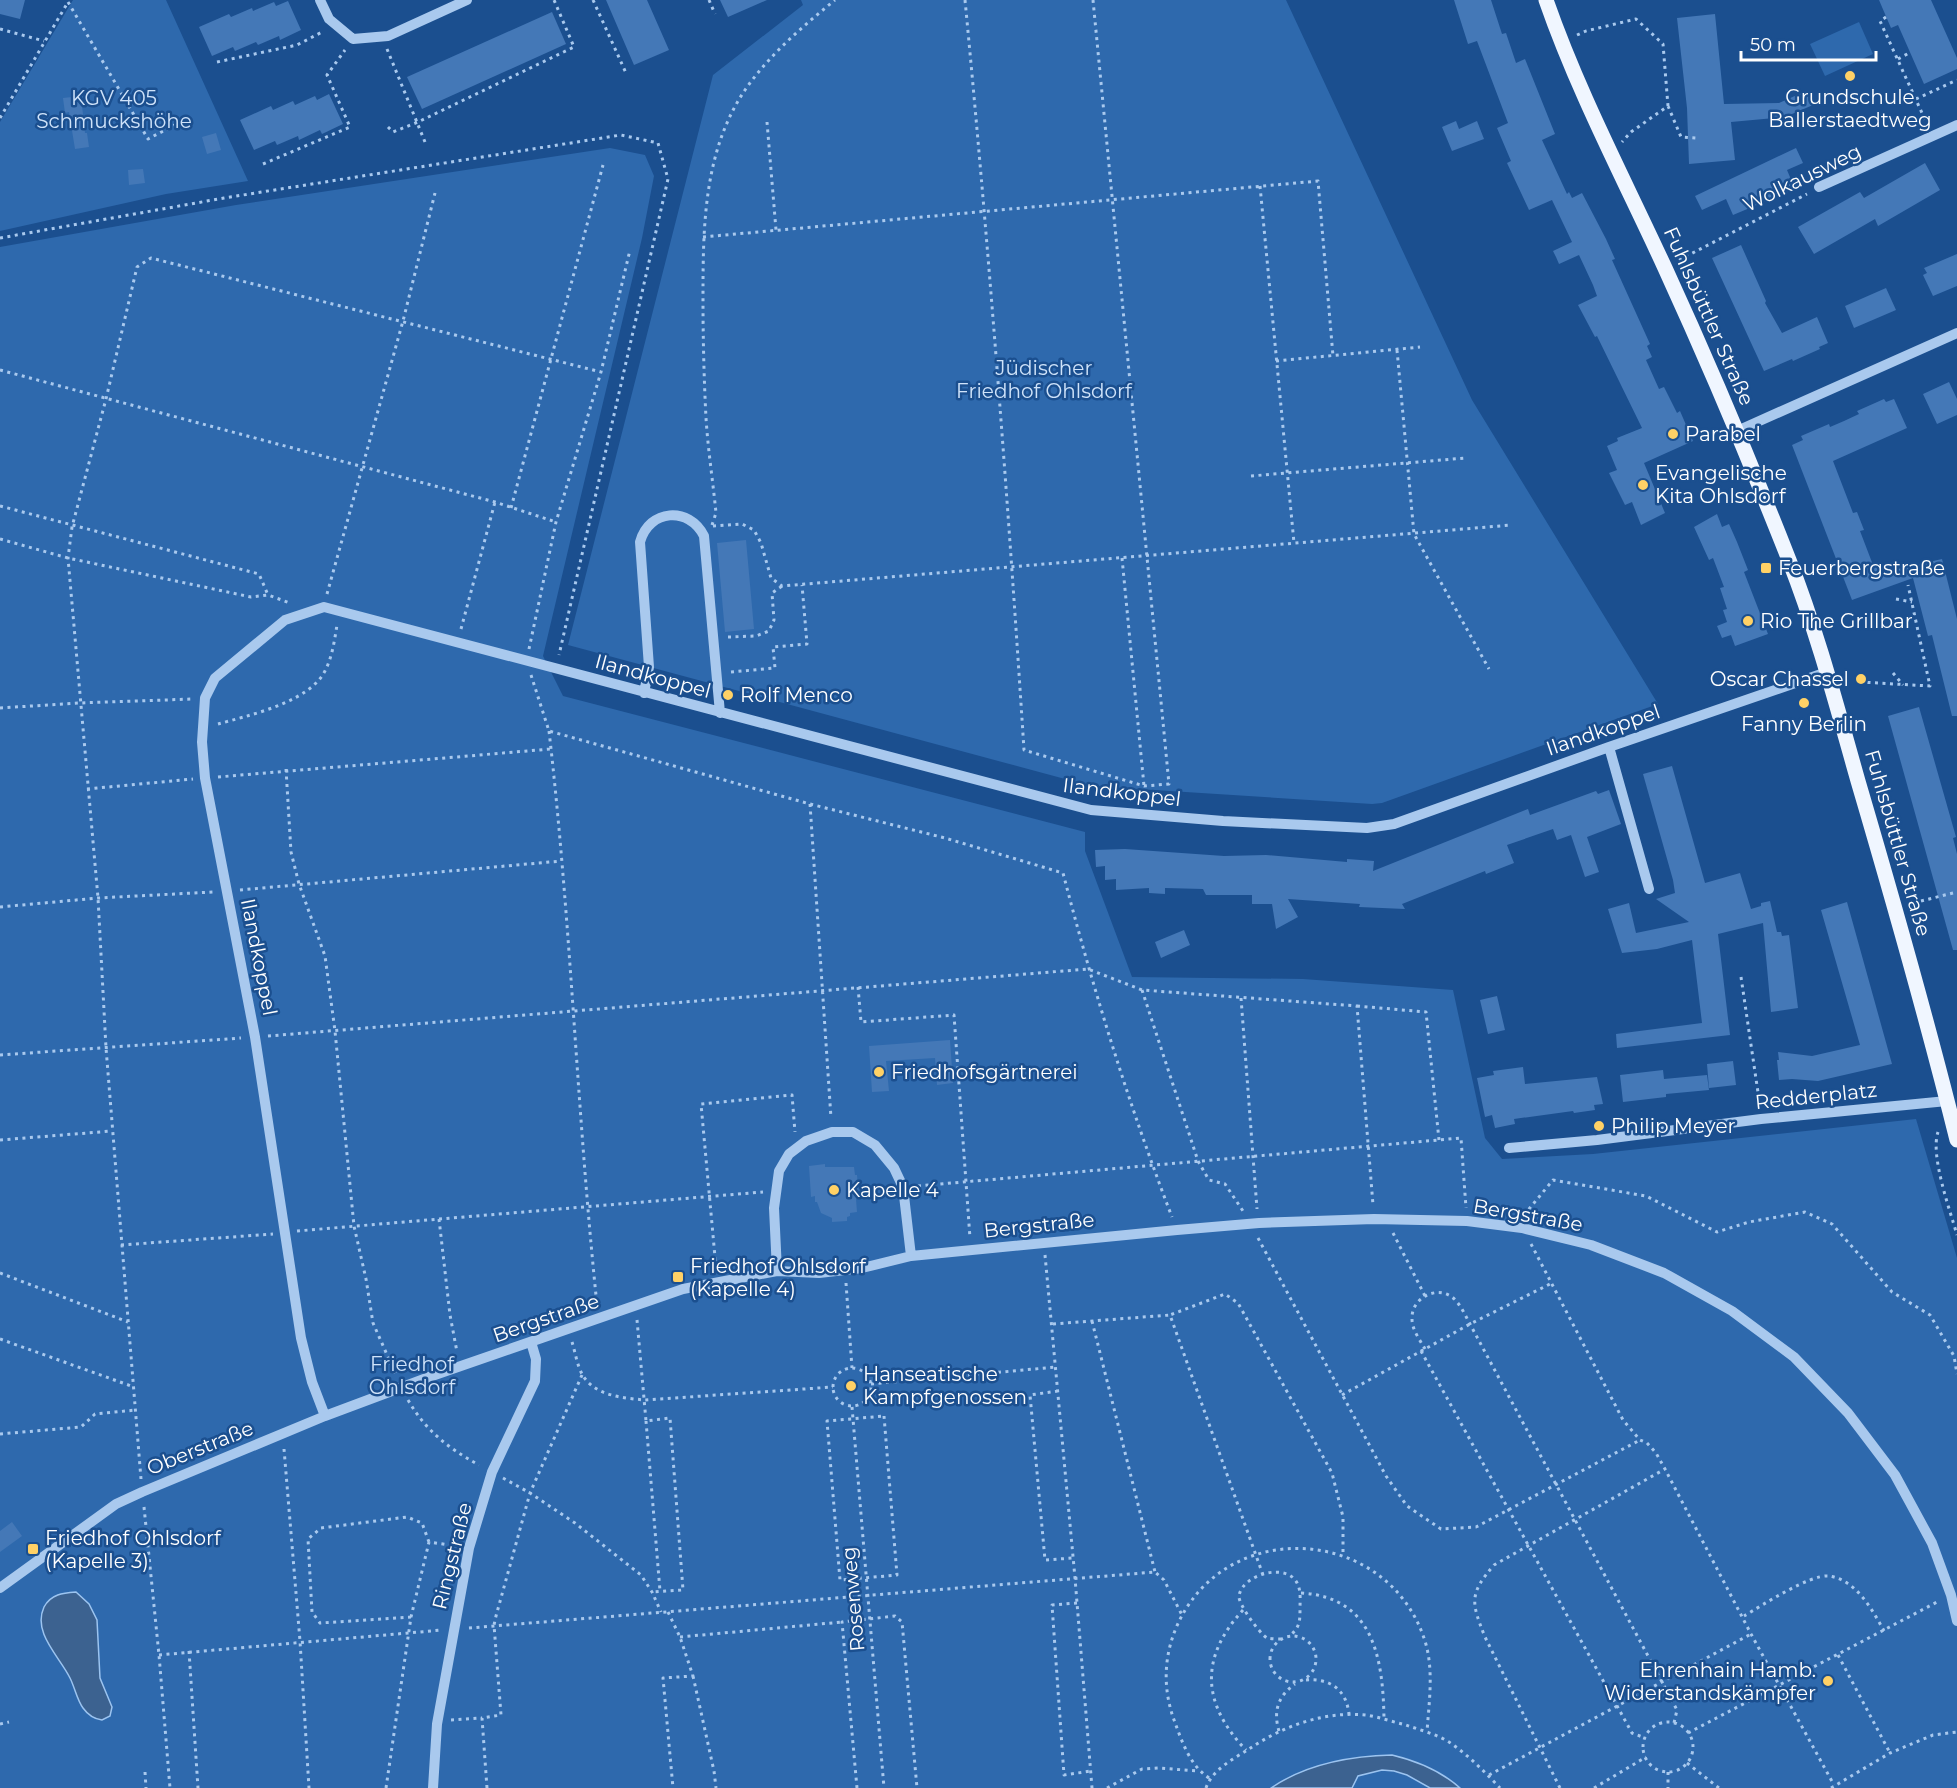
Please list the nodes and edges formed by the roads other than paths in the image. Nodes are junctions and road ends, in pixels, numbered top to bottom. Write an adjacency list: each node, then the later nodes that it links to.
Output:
1 (320, 0): 2 (street)
2 (467, 0)
3 (1546, 0): 7 (main road, Fuhlsbüttler Straße)
4 (1957, 125): 5 (street, Wolkausweg)
5 (1819, 187)
6 (1957, 333): 7 (street)
7 (1737, 431): 8 (main road, Fuhlsbüttler Straße)
8 (1827, 672): 11 (street, Ilandkoppel); 13 (main road, Fuhlsbüttler Straße)
9 (644, 693): 10 (street, Ilandkoppel); 10 (street); 20 (street, Ilandkoppel)
10 (720, 712): 11 (street, Ilandkoppel)
11 (1609, 747): 12 (street)
12 (1649, 889)
13 (1947, 1101): 14 (main road, Fuhlsbüttler Straße); 15 (street, Redderplatz)
14 (1957, 1140)
15 (1509, 1148)
16 (911, 1256): 17 (street, Bergstraße); 17 (street); 22 (street, Bergstraße)
17 (777, 1271): 18 (street, Bergstraße)
18 (531, 1342): 19 (street, Bergstraße); 23 (street, Ringstraße)
19 (432, 1376): 20 (street, Oberstraße)
20 (325, 1416): 21 (street, Oberstraße)
21 (0, 1588)
22 (1957, 1621)
23 (433, 1788)

